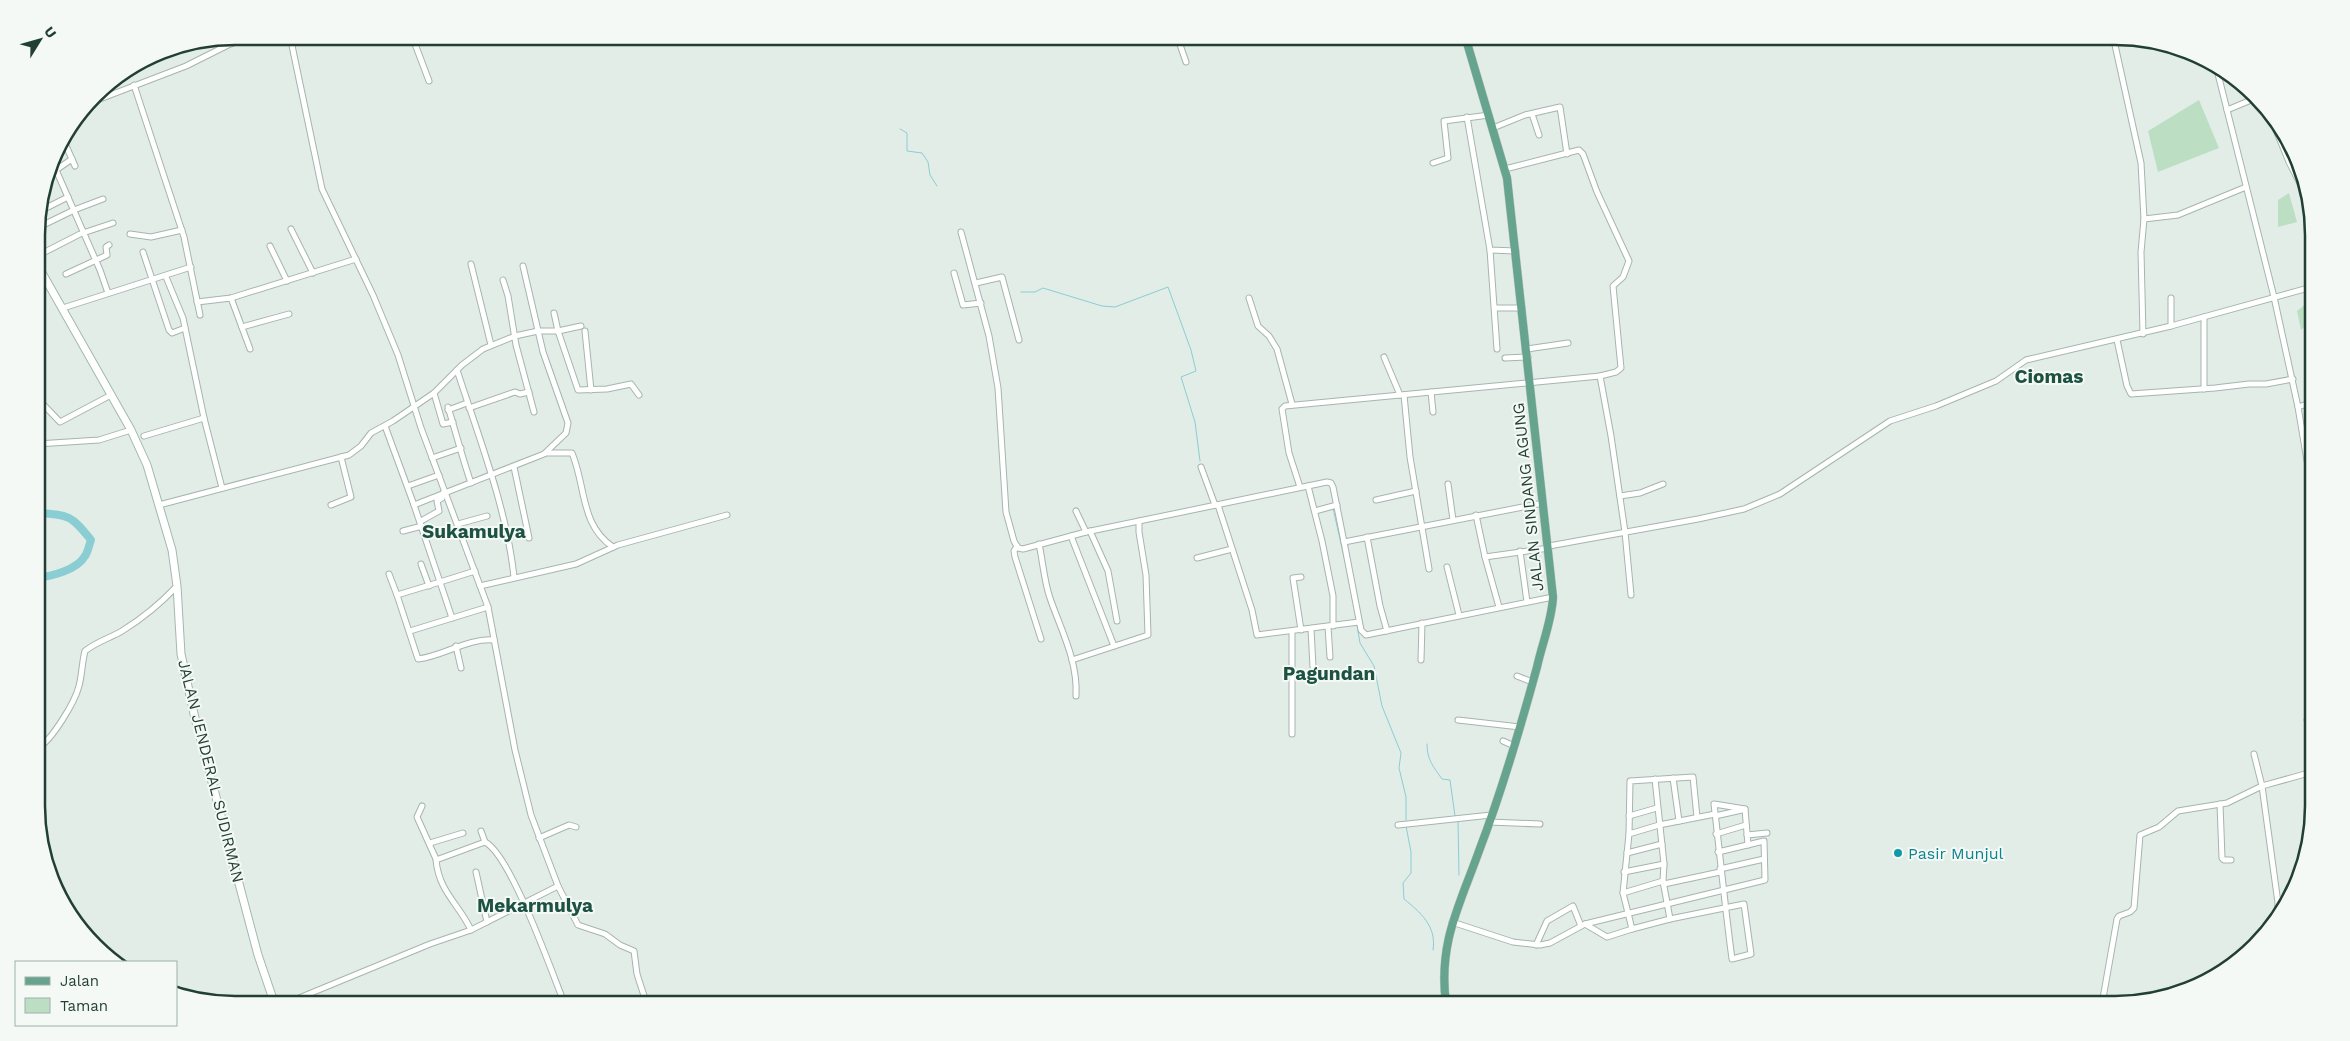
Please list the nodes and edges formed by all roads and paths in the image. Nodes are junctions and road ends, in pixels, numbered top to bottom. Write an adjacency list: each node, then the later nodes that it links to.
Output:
1 (231, 45): 10 (street)
2 (292, 45): 47 (street)
3 (415, 45): 9 (street)
4 (1180, 45): 7 (street)
5 (1468, 45): 15 (main road, JALAN SINDANG AGUNG)
6 (2115, 45): 33 (street)
7 (1186, 62)
8 (2218, 76): 13 (street)
9 (429, 81)
10 (134, 85): 11 (street); 37 (street)
11 (105, 97)
12 (2249, 101): 13 (street)
13 (2227, 110): 28 (street)
14 (1532, 114): 17 (street); 18 (street); 21 (street)
15 (1489, 115): 16 (street); 17 (main road, JALAN SINDANG AGUNG)
16 (1467, 117): 23 (street); 43 (street)
17 (1493, 128): 25 (main road, JALAN SINDANG AGUNG)
18 (1539, 136)
19 (2279, 139): 27 (street)
20 (67, 147): 22 (street)
21 (1567, 154): 25 (street); 93 (street)
22 (72, 159): 24 (street); 26 (street)
23 (1433, 163)
24 (75, 166)
25 (1505, 169): 44 (main road, JALAN SINDANG AGUNG)
26 (56, 170): 29 (street)
27 (2294, 172)
28 (2246, 187): 33 (street); 63 (street)
29 (68, 198): 31 (street); 32 (street)
30 (103, 199): 32 (street)
31 (47, 208)
32 (74, 210): 35 (street); 39 (street)
33 (2144, 219): 81 (street)
34 (113, 223): 39 (street)
35 (45, 224)
36 (291, 229): 52 (street)
37 (182, 230): 40 (street); 51 (street)
38 (961, 232): 60 (street)
39 (84, 233): 45 (street); 48 (street)
40 (130, 234)
41 (109, 245): 48 (street)
42 (270, 246): 59 (street)
43 (1490, 250): 44 (street); 70 (street)
44 (1516, 251): 71 (main road, JALAN SINDANG AGUNG)
45 (45, 252)
46 (143, 252): 57 (street)
47 (356, 259): 52 (street); 108 (street)
48 (96, 260): 54 (street); 62 (street)
49 (471, 264): 86 (street)
50 (523, 266): 79 (street)
51 (191, 267): 55 (street); 67 (street)
52 (313, 273): 59 (street)
53 (954, 273): 68 (street)
54 (66, 274)
55 (166, 276): 57 (street); 78 (street)
56 (45, 278): 69 (main road, JALAN JENDERAL SUDIRMAN)
57 (153, 280): 62 (street); 69 (street); 78 (street)
58 (503, 280): 82 (street)
59 (287, 281): 64 (street)
60 (976, 283): 68 (street); 83 (street)
61 (2305, 289): 63 (street)
62 (108, 293): 69 (street)
63 (2274, 297): 75 (street); 94 (street)
64 (231, 298): 67 (street); 77 (street)
65 (1249, 298): 104 (street)
66 (2171, 298): 76 (street)
67 (197, 302): 74 (street)
68 (981, 303): 162 (street)
69 (62, 308): 101 (main road, JALAN JENDERAL SUDIRMAN)
70 (1495, 308): 71 (street); 88 (street)
71 (1522, 308): 89 (main road, JALAN SINDANG AGUNG)
72 (554, 313): 80 (street)
73 (289, 314): 77 (street)
74 (200, 316)
75 (2204, 317): 76 (street); 96 (street)
76 (2171, 326): 81 (street)
77 (242, 327): 87 (street)
78 (185, 328): 112 (street)
79 (538, 331): 80 (street); 82 (street); 120 (street)
80 (558, 331): 97 (street); 97 (street)
81 (2143, 334): 84 (street)
82 (515, 336): 86 (street); 98 (street)
83 (1019, 340)
84 (2117, 340): 96 (street); 156 (street)
85 (1568, 343): 89 (street)
86 (491, 345): 92 (street)
87 (250, 349)
88 (1497, 350)
89 (1527, 353): 91 (street); 95 (main road, JALAN SINDANG AGUNG)
90 (1384, 357): 103 (street)
91 (1505, 358)
92 (457, 370): 100 (street); 105 (street)
93 (1600, 376): 95 (street); 136 (street)
94 (2293, 379): 96 (street); 109 (street)
95 (1530, 383): 99 (street); 138 (main road, JALAN SINDANG AGUNG)
96 (2204, 389)
97 (591, 390): 102 (street)
98 (529, 392): 105 (street); 110 (street)
99 (1431, 392): 103 (street); 111 (street)
100 (434, 393): 108 (street); 113 (street)
101 (111, 394): 107 (street); 115 (main road, JALAN JENDERAL SUDIRMAN)
102 (639, 395)
103 (1402, 395): 104 (street); 134 (street)
104 (1292, 404): 132 (street)
105 (468, 405): 113 (street); 126 (street)
106 (2305, 405): 109 (street)
107 (45, 406)
108 (414, 407): 114 (street); 122 (street)
109 (2298, 407): 118 (street)
110 (534, 412)
111 (1433, 412)
112 (204, 418): 116 (street); 133 (street)
113 (453, 422): 119 (street)
114 (385, 426): 121 (street); 130 (street)
115 (131, 430): 117 (street); 140 (main road, JALAN JENDERAL SUDIRMAN)
116 (144, 436)
117 (45, 443)
118 (2305, 446)
119 (461, 448): 122 (street); 127 (street)
120 (546, 453): 123 (street); 163 (street)
121 (341, 457): 133 (street); 141 (street)
122 (432, 458): 125 (street)
123 (514, 467): 126 (street); 159 (street)
124 (1201, 468): 142 (street)
125 (439, 474): 130 (street); 135 (street)
126 (491, 476): 127 (street); 174 (street)
127 (471, 483): 135 (street)
128 (1448, 484): 149 (street)
129 (1663, 484): 136 (street)
130 (408, 486): 139 (street)
131 (1308, 486): 132 (street); 143 (street); 145 (street)
132 (1300, 487): 142 (street)
133 (222, 488): 140 (street)
134 (1416, 492): 137 (street); 153 (street)
135 (444, 493): 139 (street); 151 (street); 152 (street)
136 (1620, 496): 156 (street)
137 (1376, 500)
138 (1544, 503): 147 (street); 164 (main road, JALAN SINDANG AGUNG)
139 (414, 504): 151 (street)
140 (159, 505): 177 (main road, JALAN JENDERAL SUDIRMAN)
141 (331, 505)
142 (1216, 505): 150 (street); 165 (street)
143 (1334, 506): 145 (street); 160 (street)
144 (1076, 511): 155 (street)
145 (1315, 511): 191 (street)
146 (727, 515): 163 (street)
147 (1476, 515): 149 (street); 167 (street)
148 (486, 516): 152 (street)
149 (1454, 520): 153 (street)
150 (1139, 521): 155 (street); 200 (street)
151 (422, 523): 154 (street); 176 (street)
152 (458, 524): 172 (street)
153 (1421, 526): 158 (street); 171 (street)
154 (403, 531)
155 (1088, 532): 157 (street); 188 (street)
156 (1625, 532): 164 (street); 181 (street)
157 (1071, 536): 161 (street); 200 (street)
158 (1367, 537): 160 (street); 196 (street)
159 (529, 538)
160 (1344, 542): 189 (street)
161 (1039, 544): 162 (street); 202 (street)
162 (1017, 546): 197 (street)
163 (613, 547): 174 (street)
164 (1549, 547): 166 (street); 182 (main road, JALAN SINDANG AGUNG)
165 (1232, 549): 168 (street); 195 (street)
166 (1520, 551): 167 (street); 183 (street)
167 (1485, 557): 185 (street)
168 (1197, 558)
169 (421, 564): 178 (street)
170 (1447, 568): 186 (street)
171 (1429, 569)
172 (475, 571): 176 (street); 179 (street)
173 (389, 574): 180 (street)
174 (514, 577): 179 (street)
175 (1301, 577): 193 (street)
176 (440, 582): 178 (street); 187 (street)
177 (177, 586): 213 (street); 270 (main road, JALAN JENDERAL SUDIRMAN)
178 (429, 586): 180 (street)
179 (480, 586): 184 (street)
180 (397, 595): 194 (street)
181 (1631, 595)
182 (1553, 597): 183 (street); 207 (main road, JALAN SINDANG AGUNG)
183 (1527, 602): 185 (street)
184 (488, 607): 187 (street); 198 (street)
185 (1499, 607): 186 (street)
186 (1459, 615): 190 (street)
187 (452, 618): 194 (street)
188 (1117, 621)
189 (1359, 622): 191 (street); 196 (street)
190 (1422, 623): 196 (street); 203 (street)
191 (1330, 626): 192 (street); 201 (street)
192 (1311, 629): 193 (street); 204 (street)
193 (1301, 630): 195 (street)
194 (410, 631): 199 (street)
195 (1292, 631): 211 (street)
196 (1387, 631)
197 (1041, 639)
198 (494, 640): 199 (street); 240 (street)
199 (456, 646): 205 (street)
200 (1114, 646): 202 (street)
201 (1330, 657)
202 (1072, 660): 208 (street)
203 (1422, 660)
204 (1312, 667)
205 (461, 668)
206 (1516, 676): 207 (street)
207 (1532, 682): 210 (main road, JALAN SINDANG AGUNG)
208 (1076, 696)
209 (1458, 720): 210 (street)
210 (1520, 727): 214 (main road, JALAN SINDANG AGUNG)
211 (1292, 734)
212 (1504, 741): 214 (street)
213 (45, 742)
214 (1514, 746): 227 (main road, JALAN SINDANG AGUNG)
215 (2254, 754): 219 (street)
216 (2305, 774): 219 (street)
217 (1673, 778): 218 (street); 226 (street); 228 (street)
218 (1655, 780): 222 (street); 225 (street)
219 (2262, 786): 220 (street); 260 (street)
220 (2220, 804): 249 (street); 275 (street)
221 (422, 806): 241 (street)
222 (1657, 808): 225 (street); 231 (street)
223 (1745, 809): 224 (street); 224 (street); 232 (street)
224 (1715, 815): 226 (street); 238 (street)
225 (1629, 816): 237 (street)
226 (1697, 817): 228 (street)
227 (1490, 819): 229 (street); 230 (street); 265 (main road, JALAN SINDANG AGUNG)
228 (1679, 821): 231 (street)
229 (1540, 824)
230 (1398, 825)
231 (1659, 825): 237 (street); 243 (street)
232 (1746, 825): 238 (street); 239 (street)
233 (576, 827): 240 (street)
234 (481, 831): 242 (street)
235 (463, 833): 241 (street)
236 (1767, 833): 239 (street)
237 (1629, 834): 246 (street)
238 (1716, 834): 245 (street)
239 (1747, 836): 244 (street)
240 (539, 838): 255 (street)
241 (430, 842): 247 (street)
242 (485, 842): 247 (street); 258 (street)
243 (1662, 844): 246 (street); 250 (street)
244 (1748, 845): 245 (street); 248 (street)
245 (1718, 852): 251 (street)
246 (1627, 853): 253 (street)
247 (436, 859): 267 (street)
248 (1764, 859): 251 (street); 256 (street)
249 (2232, 860)
250 (1664, 864): 253 (street); 254 (street)
251 (1720, 870): 254 (street); 256 (street)
252 (476, 872): 264 (street)
253 (1624, 872): 257 (street)
254 (1663, 883): 257 (street); 259 (street)
255 (558, 886): 258 (street); 273 (street)
256 (1723, 891): 259 (street); 261 (street)
257 (1623, 893): 262 (street)
258 (524, 904): 264 (street); 272 (street)
259 (1668, 904): 262 (street); 263 (street)
260 (2278, 904)
261 (1725, 909): 261 (street); 263 (street)
262 (1628, 912): 266 (street); 268 (street)
263 (1670, 919): 268 (street)
264 (487, 922): 267 (street)
265 (1452, 922): 269 (street); 274 (main road, JALAN SINDANG AGUNG)
266 (1583, 925): 268 (street); 269 (street); 269 (street)
267 (470, 930): 271 (street)
268 (1632, 930)
269 (1536, 945)
270 (272, 996)
271 (304, 996)
272 (561, 996)
273 (644, 996)
274 (1446, 996)
275 (2103, 996)

